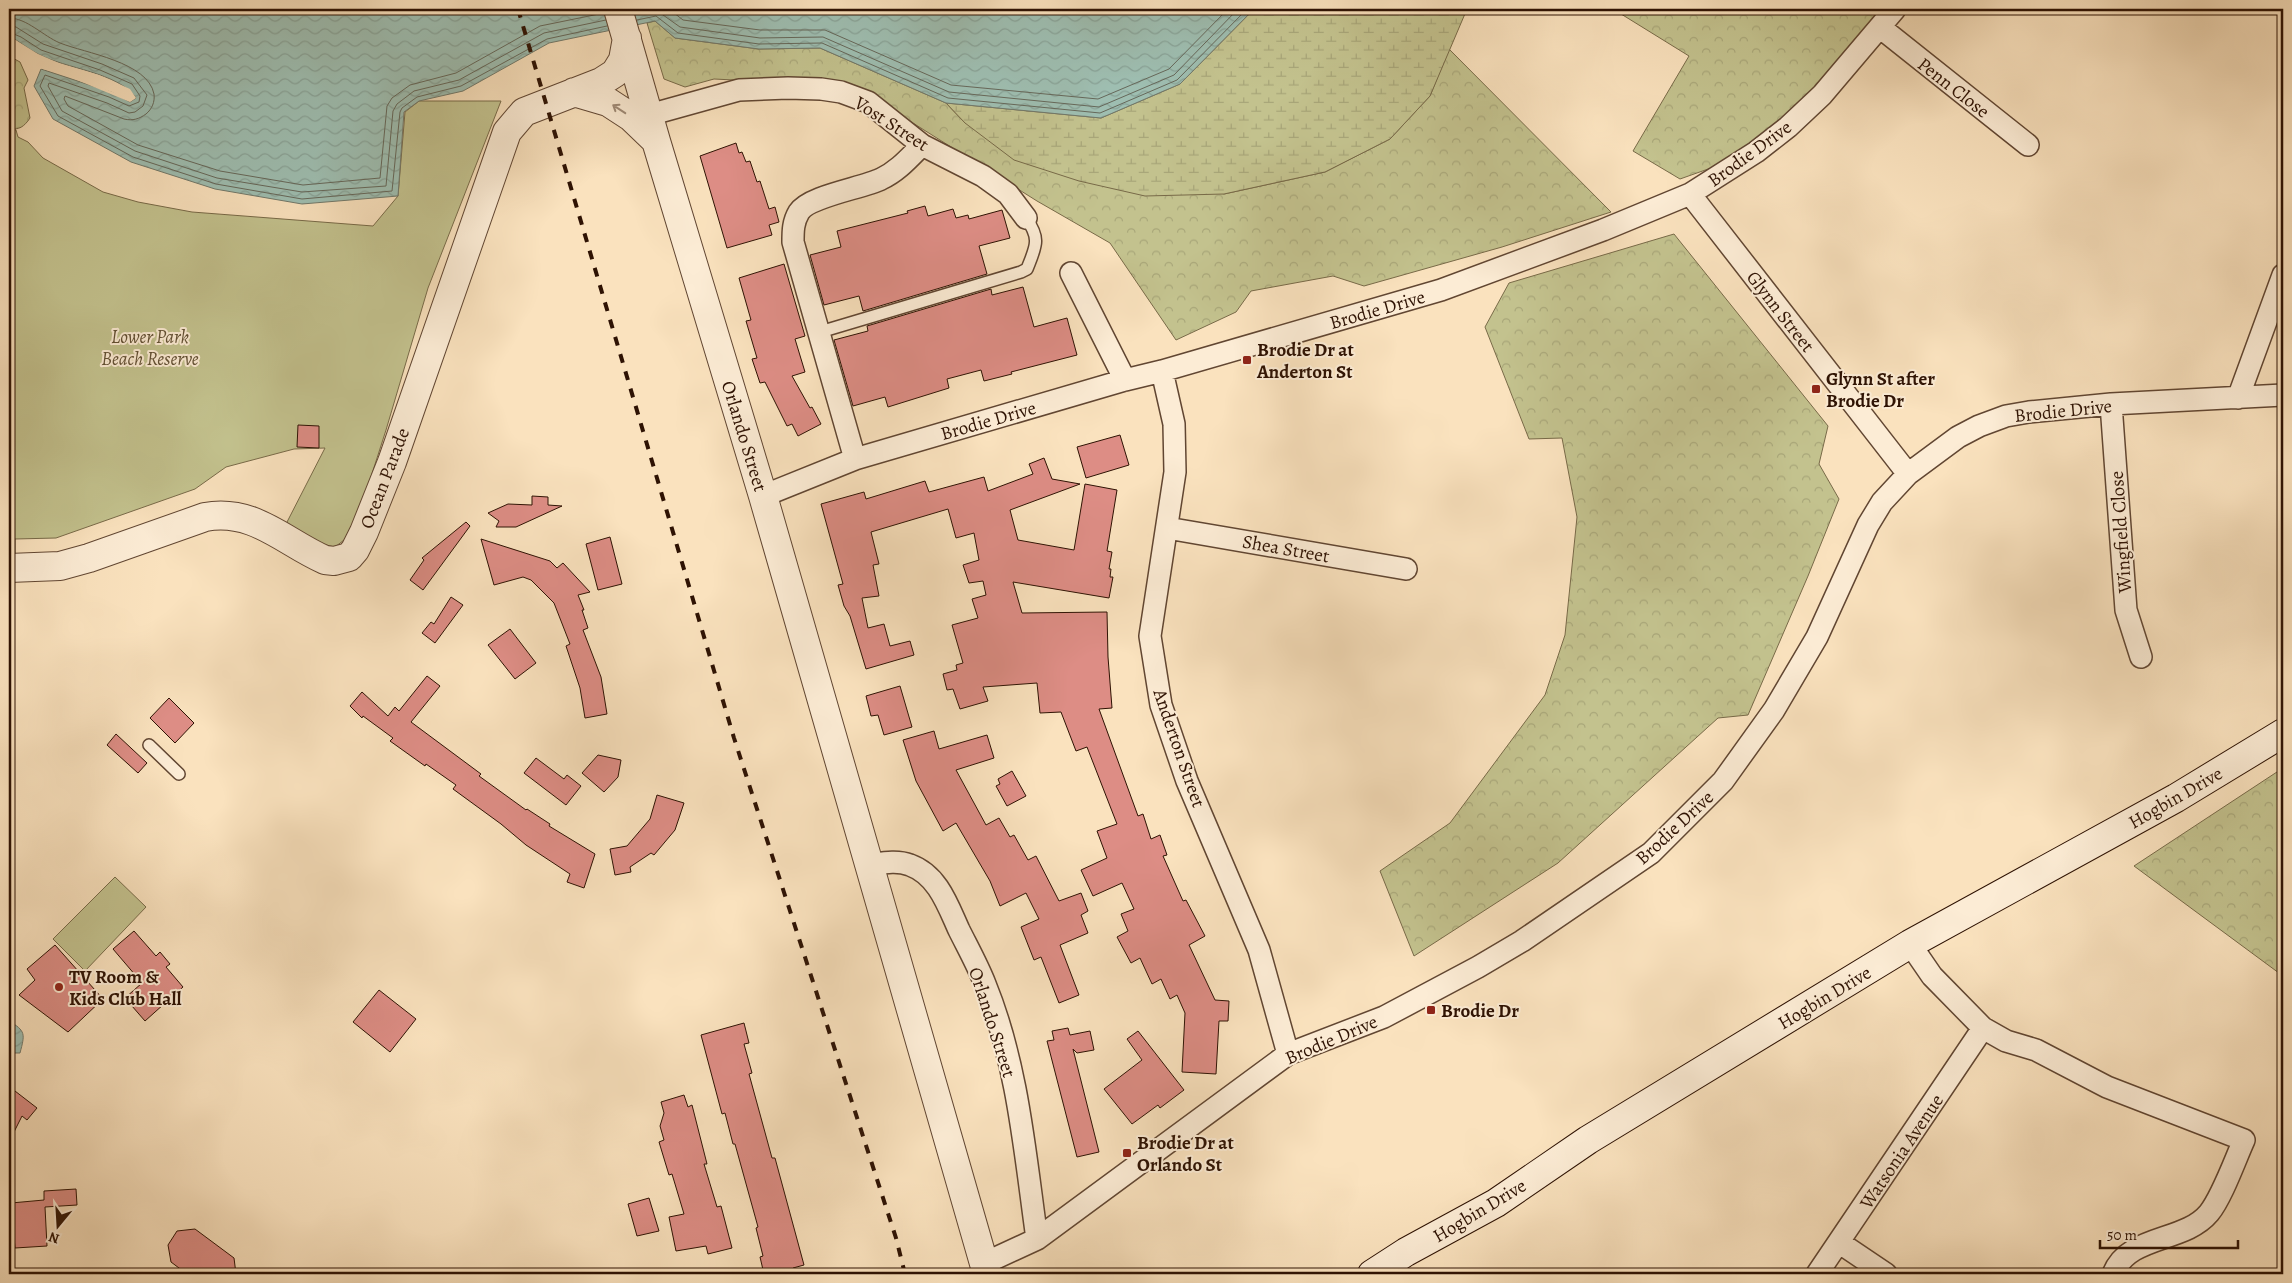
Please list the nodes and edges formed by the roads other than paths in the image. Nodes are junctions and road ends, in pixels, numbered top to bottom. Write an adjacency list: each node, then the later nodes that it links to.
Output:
1 (618, 9): 4 (street, Orlando Street)
2 (1895, 9): 3 (street, Brodie Drive)
3 (1881, 28): 8 (street, Penn Close); 9 (street, Brodie Drive)
4 (627, 38): 5 (street, Ocean Parade); 6 (street, Orlando Street)
5 (574, 92): 6 (street, one-way to 5); 23 (street, Ocean Parade)
6 (653, 128): 7 (street, Vost Street); 21 (street, Orlando Street)
7 (922, 145): 10 (street, Vost Street); 13 (street)
8 (2028, 145)
9 (1690, 194): 14 (street, Brodie Drive); 20 (street, Glynn Street)
10 (1026, 218): 13 (lane)
11 (1071, 273): 15 (street)
12 (2283, 275): 17 (street)
13 (820, 332): 19 (street)
14 (1162, 371): 15 (street, Brodie Drive); 22 (street, Anderton Street)
15 (1125, 380): 19 (street, Brodie Drive)
16 (2283, 395): 17 (street, Brodie Drive)
17 (2238, 398): 18 (street, Brodie Drive)
18 (2111, 404): 20 (street, Brodie Drive); 25 (street, Wingfield Close)
19 (855, 460): 21 (street, Brodie Drive)
20 (1908, 474): 32 (street, Brodie Drive)
21 (763, 496): 29 (street, Orlando Street)
22 (1167, 528): 24 (street, Shea Street); 32 (street, Anderton Street)
23 (9, 568)
24 (1406, 569)
25 (2141, 656)
26 (2283, 732): 30 (street, Hogbin Drive)
27 (149, 745): 28 (lane)
28 (179, 774)
29 (869, 865): 33 (street, Orlando Street); 35 (street, Orlando Street)
30 (1910, 944): 31 (street); 36 (street, Hogbin Drive)
31 (1983, 1028): 34 (street, Watsonia Avenue); 39 (street)
32 (1288, 1054): 33 (street, Brodie Drive)
33 (1037, 1240): 35 (street, Brodie Drive)
34 (1840, 1243): 37 (street, Watsonia Avenue); 38 (street)
35 (985, 1269)
36 (1372, 1274)
37 (1817, 1274)
38 (1886, 1274)
39 (2113, 1274)

